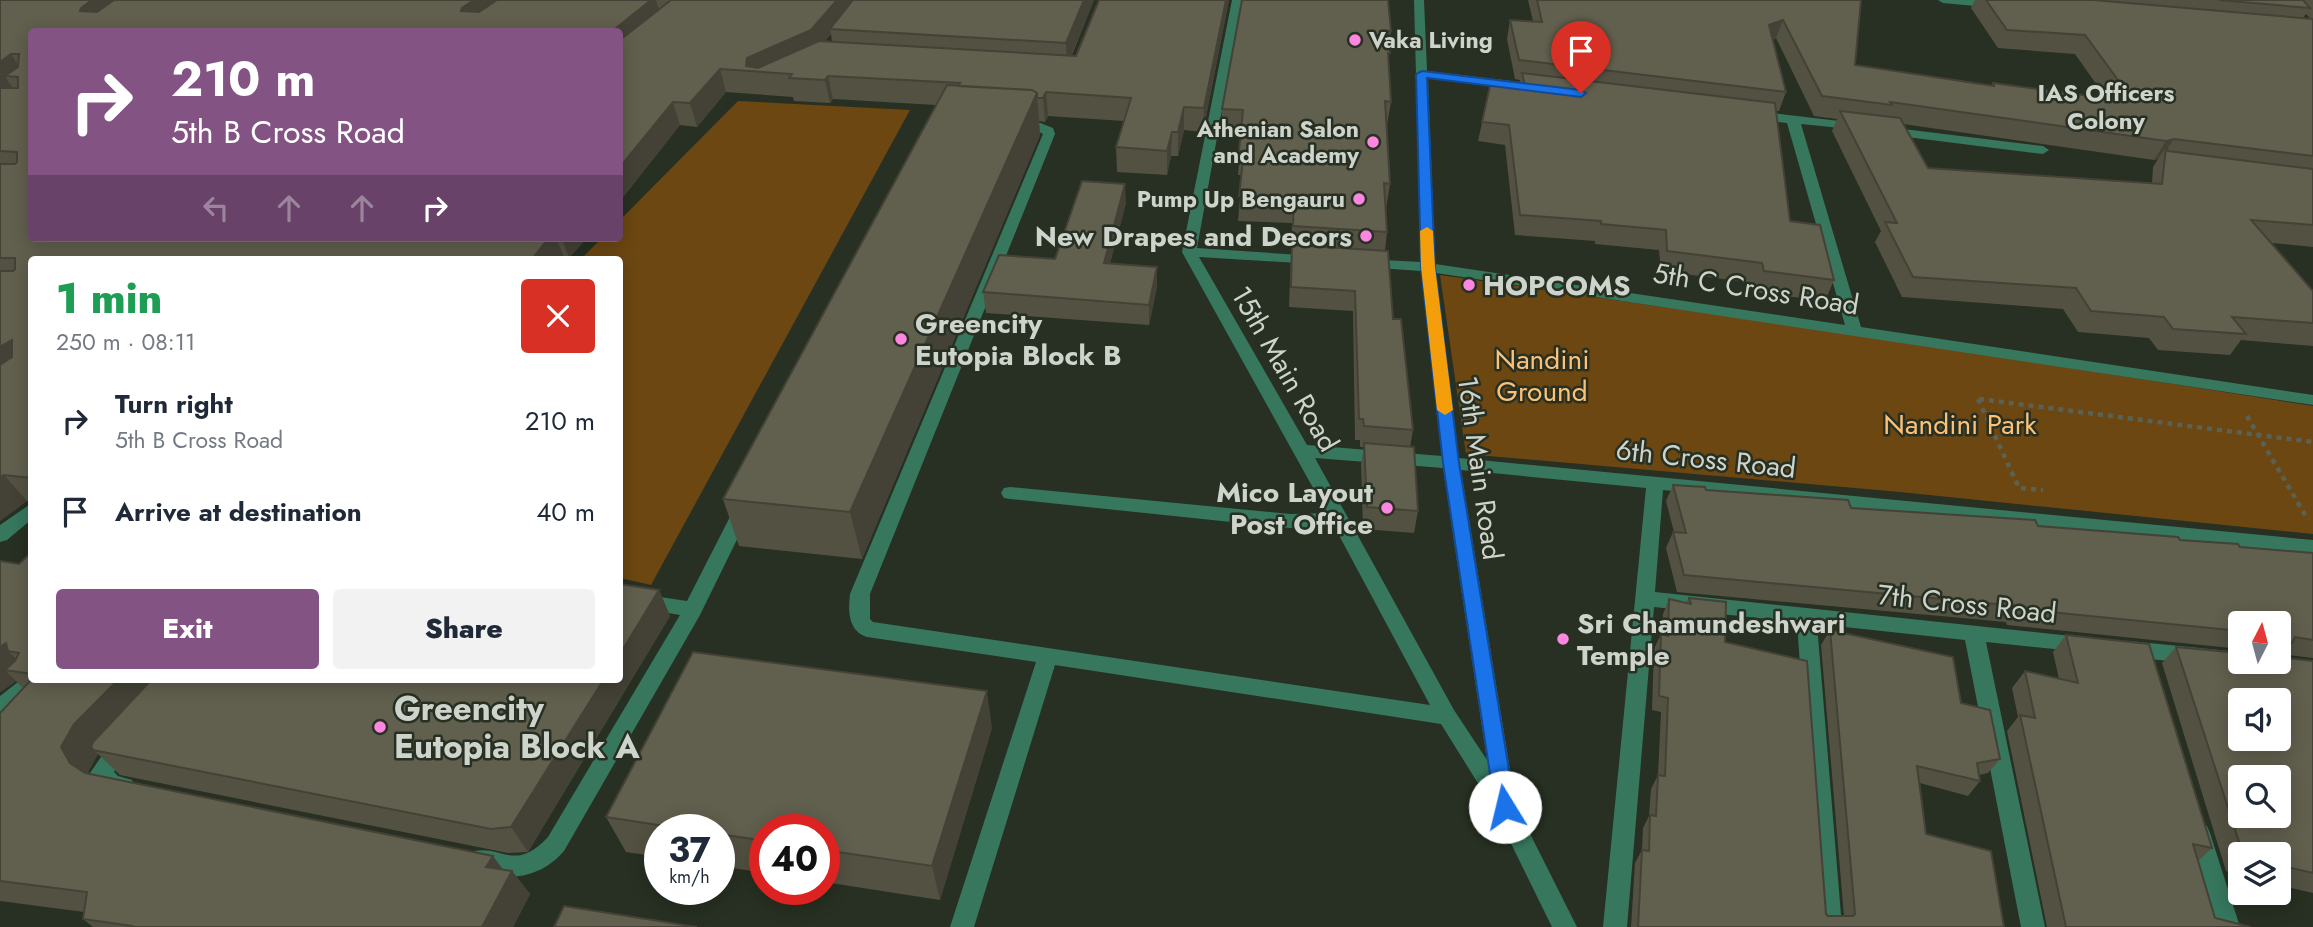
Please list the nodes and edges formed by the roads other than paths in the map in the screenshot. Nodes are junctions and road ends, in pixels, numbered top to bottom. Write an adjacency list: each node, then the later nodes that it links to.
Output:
1 (1237, 0): 13 (street)
2 (1419, 0): 5 (street, 16th Main Road)
3 (1943, 0): 4 (street)
4 (2012, 6)
5 (1422, 74): 6 (street); 14 (street, 16th Main Road)
6 (1532, 88)
7 (1738, 113): 8 (street)
8 (1793, 120): 10 (street); 15 (street)
9 (1001, 124): 32 (street)
10 (1863, 128)
11 (1877, 130): 12 (street)
12 (2043, 150)
13 (1189, 252): 14 (street, 5th C Cross Road); 17 (street, 15th Main Road)
14 (1428, 267): 15 (street, 5th C Cross Road); 18 (street, 16th Main Road)
15 (1854, 330): 16 (street, 5th C Cross Road)
16 (2313, 400)
17 (1302, 451): 18 (street, 6th Cross Road); 23 (street, 15th Main Road)
18 (1451, 463): 19 (street, 6th Cross Road); 40 (street, 16th Main Road)
19 (1655, 482): 25 (street, 6th Cross Road); 27 (street)
20 (1010, 493): 23 (street)
21 (748, 498): 28 (street)
22 (28, 512): 24 (street)
23 (1339, 519): 37 (street, 15th Main Road)
24 (0, 535)
25 (2313, 547)
26 (623, 598): 28 (street)
27 (1646, 599): 29 (street, 7th Cross Road); 45 (street)
28 (693, 610): 42 (street)
29 (1806, 615): 30 (street, 7th Cross Road); 46 (street)
30 (1974, 633): 31 (street, 7th Cross Road); 47 (street)
31 (2145, 650): 33 (street, 7th Cross Road); 34 (street)
32 (1048, 656): 37 (street); 43 (street)
33 (2228, 659)
34 (2153, 677)
35 (29, 683): 36 (street)
36 (0, 709)
37 (1447, 716): 40 (street, 15th Main Road)
38 (138, 729): 39 (street)
39 (139, 790)
40 (1505, 807): 44 (street, 16th Main Road)
41 (2192, 808): 48 (street)
42 (453, 856)
43 (962, 927)
44 (1565, 927)
45 (1615, 927)
46 (1830, 927)
47 (2034, 927)
48 (2228, 927)

